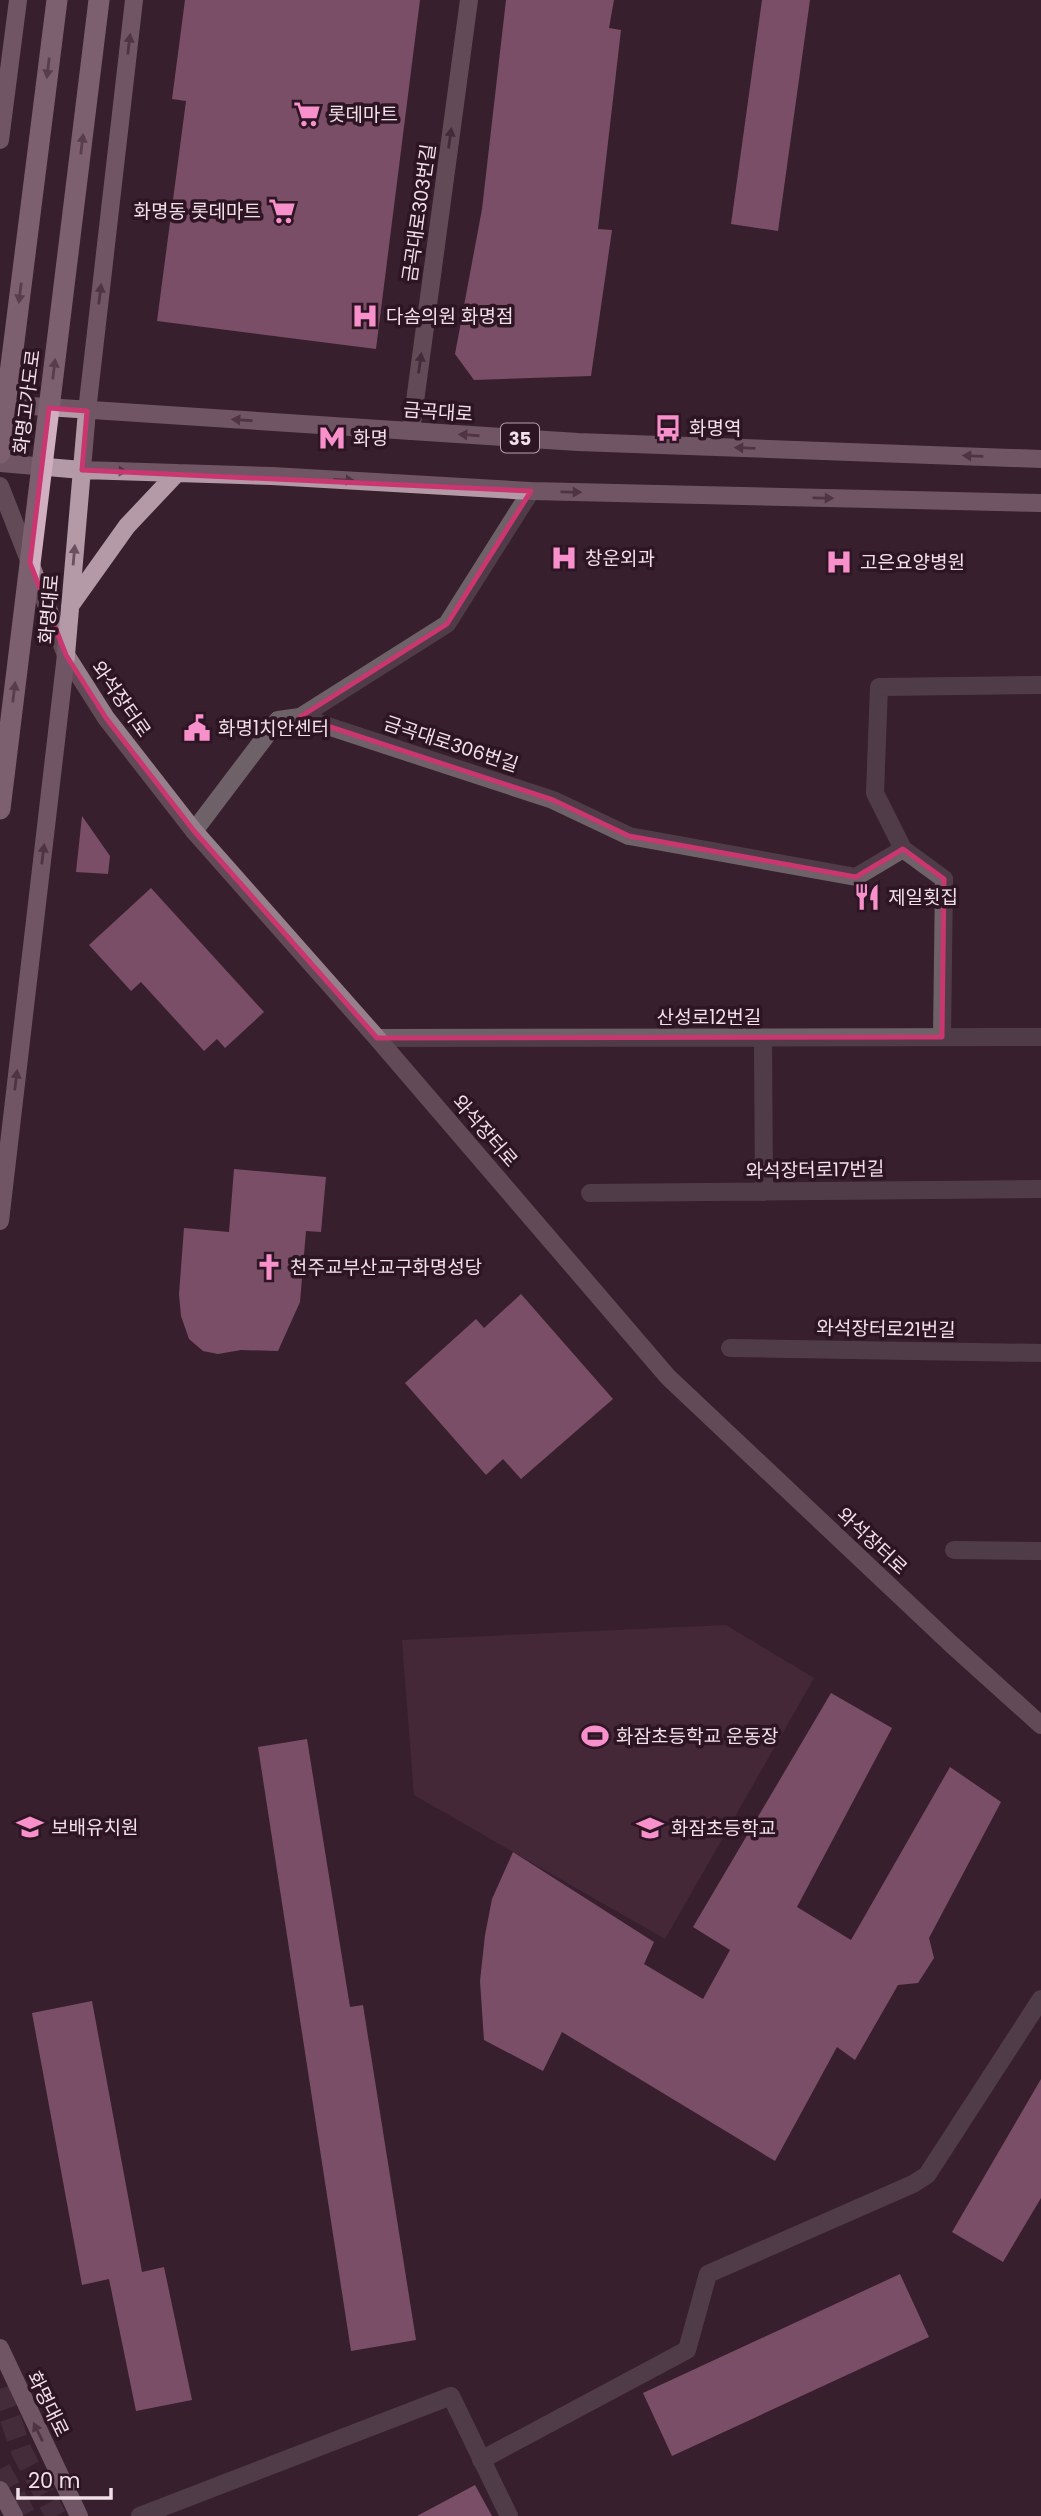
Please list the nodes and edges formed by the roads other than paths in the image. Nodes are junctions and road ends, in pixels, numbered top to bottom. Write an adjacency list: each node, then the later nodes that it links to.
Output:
1 (18, 0): 6 (main road)
2 (57, 0): 10 (highway, 화명고가도로, one-way to 10, bridge)
3 (99, 0): 22 (highway, 화명고가도로, one-way to 3, bridge)
4 (134, 0): 8 (main road, 화명대로, one-way to 4)
5 (469, 0): 9 (main road, 금곡대로303번길, one-way to 5)
6 (0, 140)
7 (0, 404): 8 (main road, 금곡대로 / 35)
8 (87, 411): 9 (main road, 금곡대로 / 35, one-way to 8); 13 (main road, 화명대로)
9 (411, 431): 11 (main road, 금곡대로 / 35, one-way to 9)
10 (0, 453)
11 (1041, 458)
12 (0, 463): 13 (main road)
13 (82, 470): 14 (main road, one-way to 14); 18 (main road, 화명대로, one-way to 13)
14 (177, 473): 16 (main road, one-way to 16); 18 (main road)
15 (0, 486): 19 (main road, 와석장터로)
16 (531, 491): 17 (main road, one-way to 17); 21 (street)
17 (1041, 503)
18 (70, 606): 19 (main road, 화명대로)
19 (66, 655): 23 (main road, 와석장터로); 32 (main road, 화명대로, one-way to 19)
20 (1041, 685): 24 (street)
21 (300, 716): 23 (street); 24 (street, 금곡대로306번길)
22 (0, 809)
23 (194, 831): 27 (main road, 와석장터로)
24 (903, 849): 25 (street)
25 (942, 1037): 26 (street, 산성로12번길); 28 (street, 산성로12번길)
26 (1041, 1037)
27 (377, 1038): 28 (street, 산성로12번길); 37 (main road, 와석장터로)
28 (763, 1038): 30 (street)
29 (1041, 1189): 30 (street, 와석장터로17번길)
30 (764, 1192): 31 (street, 와석장터로17번길)
31 (590, 1193)
32 (0, 1221)
33 (730, 1348): 34 (street, 와석장터로21번길)
34 (1041, 1353)
35 (954, 1550): 36 (street)
36 (1041, 1551)
37 (1041, 1725)
38 (1041, 2000): 41 (street)
39 (0, 2348): 40 (main road, 화명대로)
40 (3, 2367): 44 (main road, 화명대로, one-way to 40)
41 (481, 2460): 45 (street); 46 (street)
42 (0, 2490): 43 (main road)
43 (14, 2516)
44 (79, 2516)
45 (140, 2516)
46 (509, 2516)

